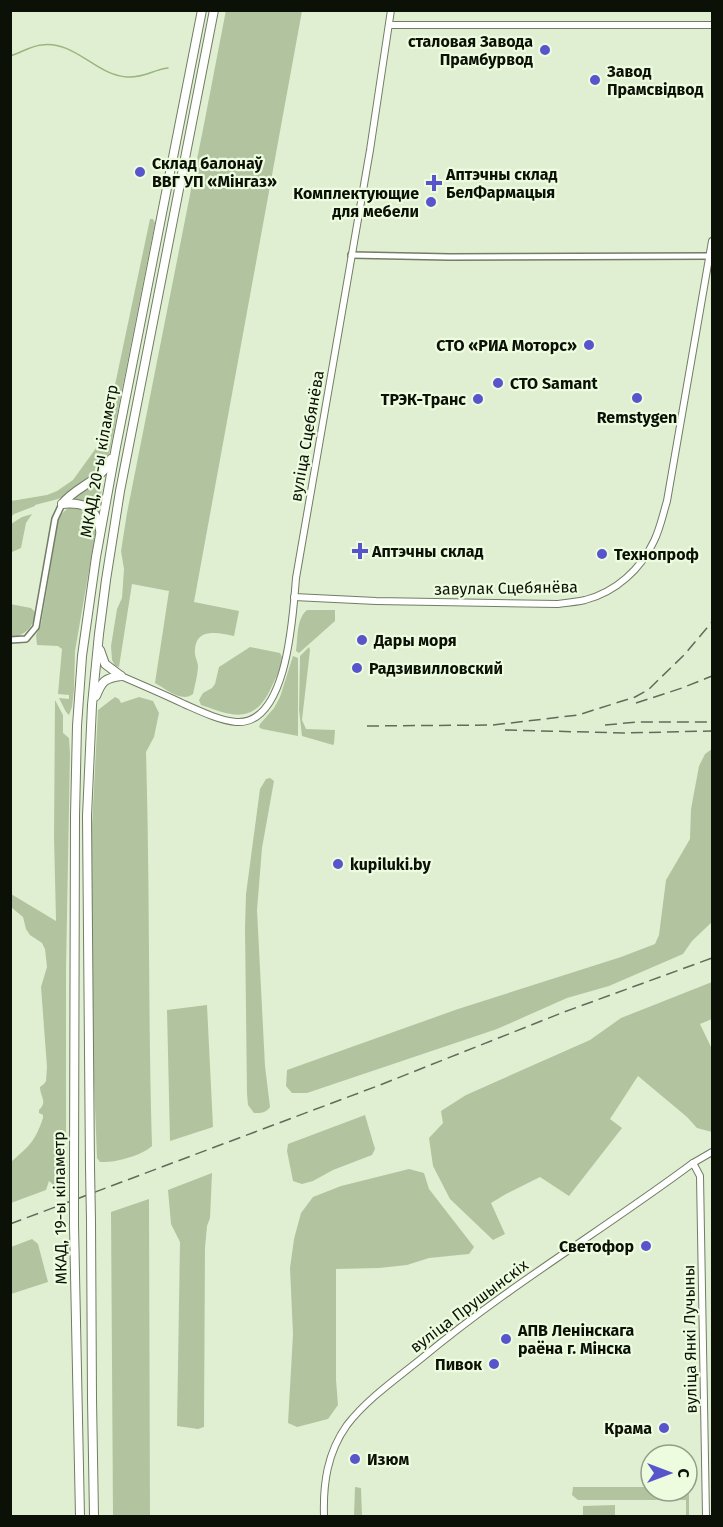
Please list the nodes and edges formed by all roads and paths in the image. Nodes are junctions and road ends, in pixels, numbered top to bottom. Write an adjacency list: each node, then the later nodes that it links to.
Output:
1 (202, 10): 9 (highway, МКАД, 20-ы кіламетр)
2 (214, 10): 13 (highway, МКАД, 20-ы кіламетр)
3 (391, 10): 4 (street, вуліца Сцебянёва)
4 (389, 25): 5 (street); 7 (street, вуліца Сцебянёва)
5 (712, 25)
6 (712, 242): 8 (street, завулак Сцебянёва)
7 (351, 255): 8 (street); 12 (street, вуліца Сцебянёва)
8 (710, 256): 12 (street, завулак Сцебянёва)
9 (116, 447): 10 (highway); 11 (highway, МКАД, 20-ы кіламетр)
10 (62, 504): 11 (highway); 14 (street)
11 (101, 535): 17 (highway, МКАД, 20-ы кіламетр)
12 (294, 597): 15 (street, вуліца Сцебянёва)
13 (99, 634): 15 (highway); 16 (highway, МКАД, 20-ы кіламетр)
14 (10, 640)
15 (121, 676): 16 (highway)
16 (92, 705): 18 (highway, МКАД, 20-ы кіламетр)
17 (74, 899): 21 (highway, МКАД, 19-ы кіламетр, bridge)
18 (87, 900): 22 (highway, МКАД, 19-ы кіламетр, bridge)
19 (712, 1152): 20 (street, вуліца Прушынскіх)
20 (693, 1163): 23 (street, вуліца Прушынскіх); 24 (street, вуліца Янкі Лучыны)
21 (80, 1516)
22 (94, 1516)
23 (324, 1516)
24 (705, 1516)

